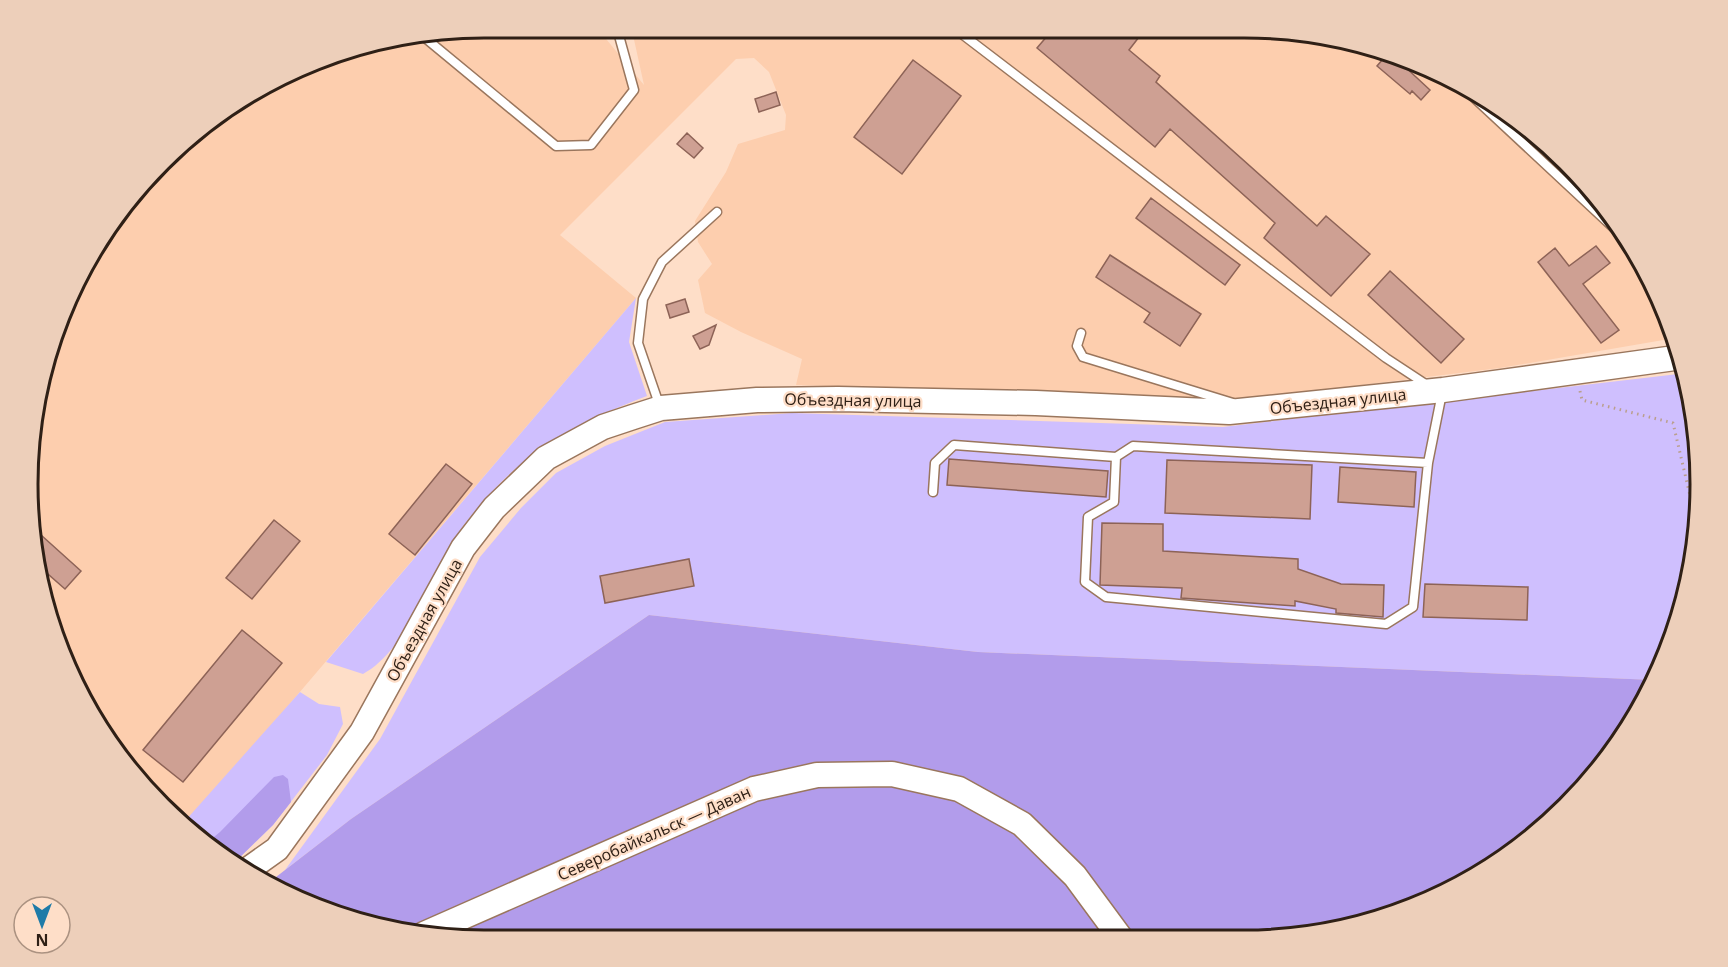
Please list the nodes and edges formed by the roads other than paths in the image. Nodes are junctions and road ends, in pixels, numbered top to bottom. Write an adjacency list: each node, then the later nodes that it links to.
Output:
1 (620, 38): 3 (lane)
2 (967, 38): 9 (lane)
3 (428, 41)
4 (1486, 109): 6 (lane)
5 (717, 212): 10 (lane)
6 (1600, 216)
7 (1081, 333): 11 (lane)
8 (1672, 358): 9 (street, Объездная улица)
9 (1439, 390): 11 (street, Объездная улица); 13 (lane)
10 (660, 408): 11 (street, Объездная улица); 15 (street, Объездная улица)
11 (1253, 410)
12 (1116, 457): 13 (lane); 13 (lane); 14 (lane)
13 (1428, 463)
14 (933, 492)
15 (254, 866)
16 (438, 927): 17 (street, Северобайкальск — Даван)
17 (1115, 930)

